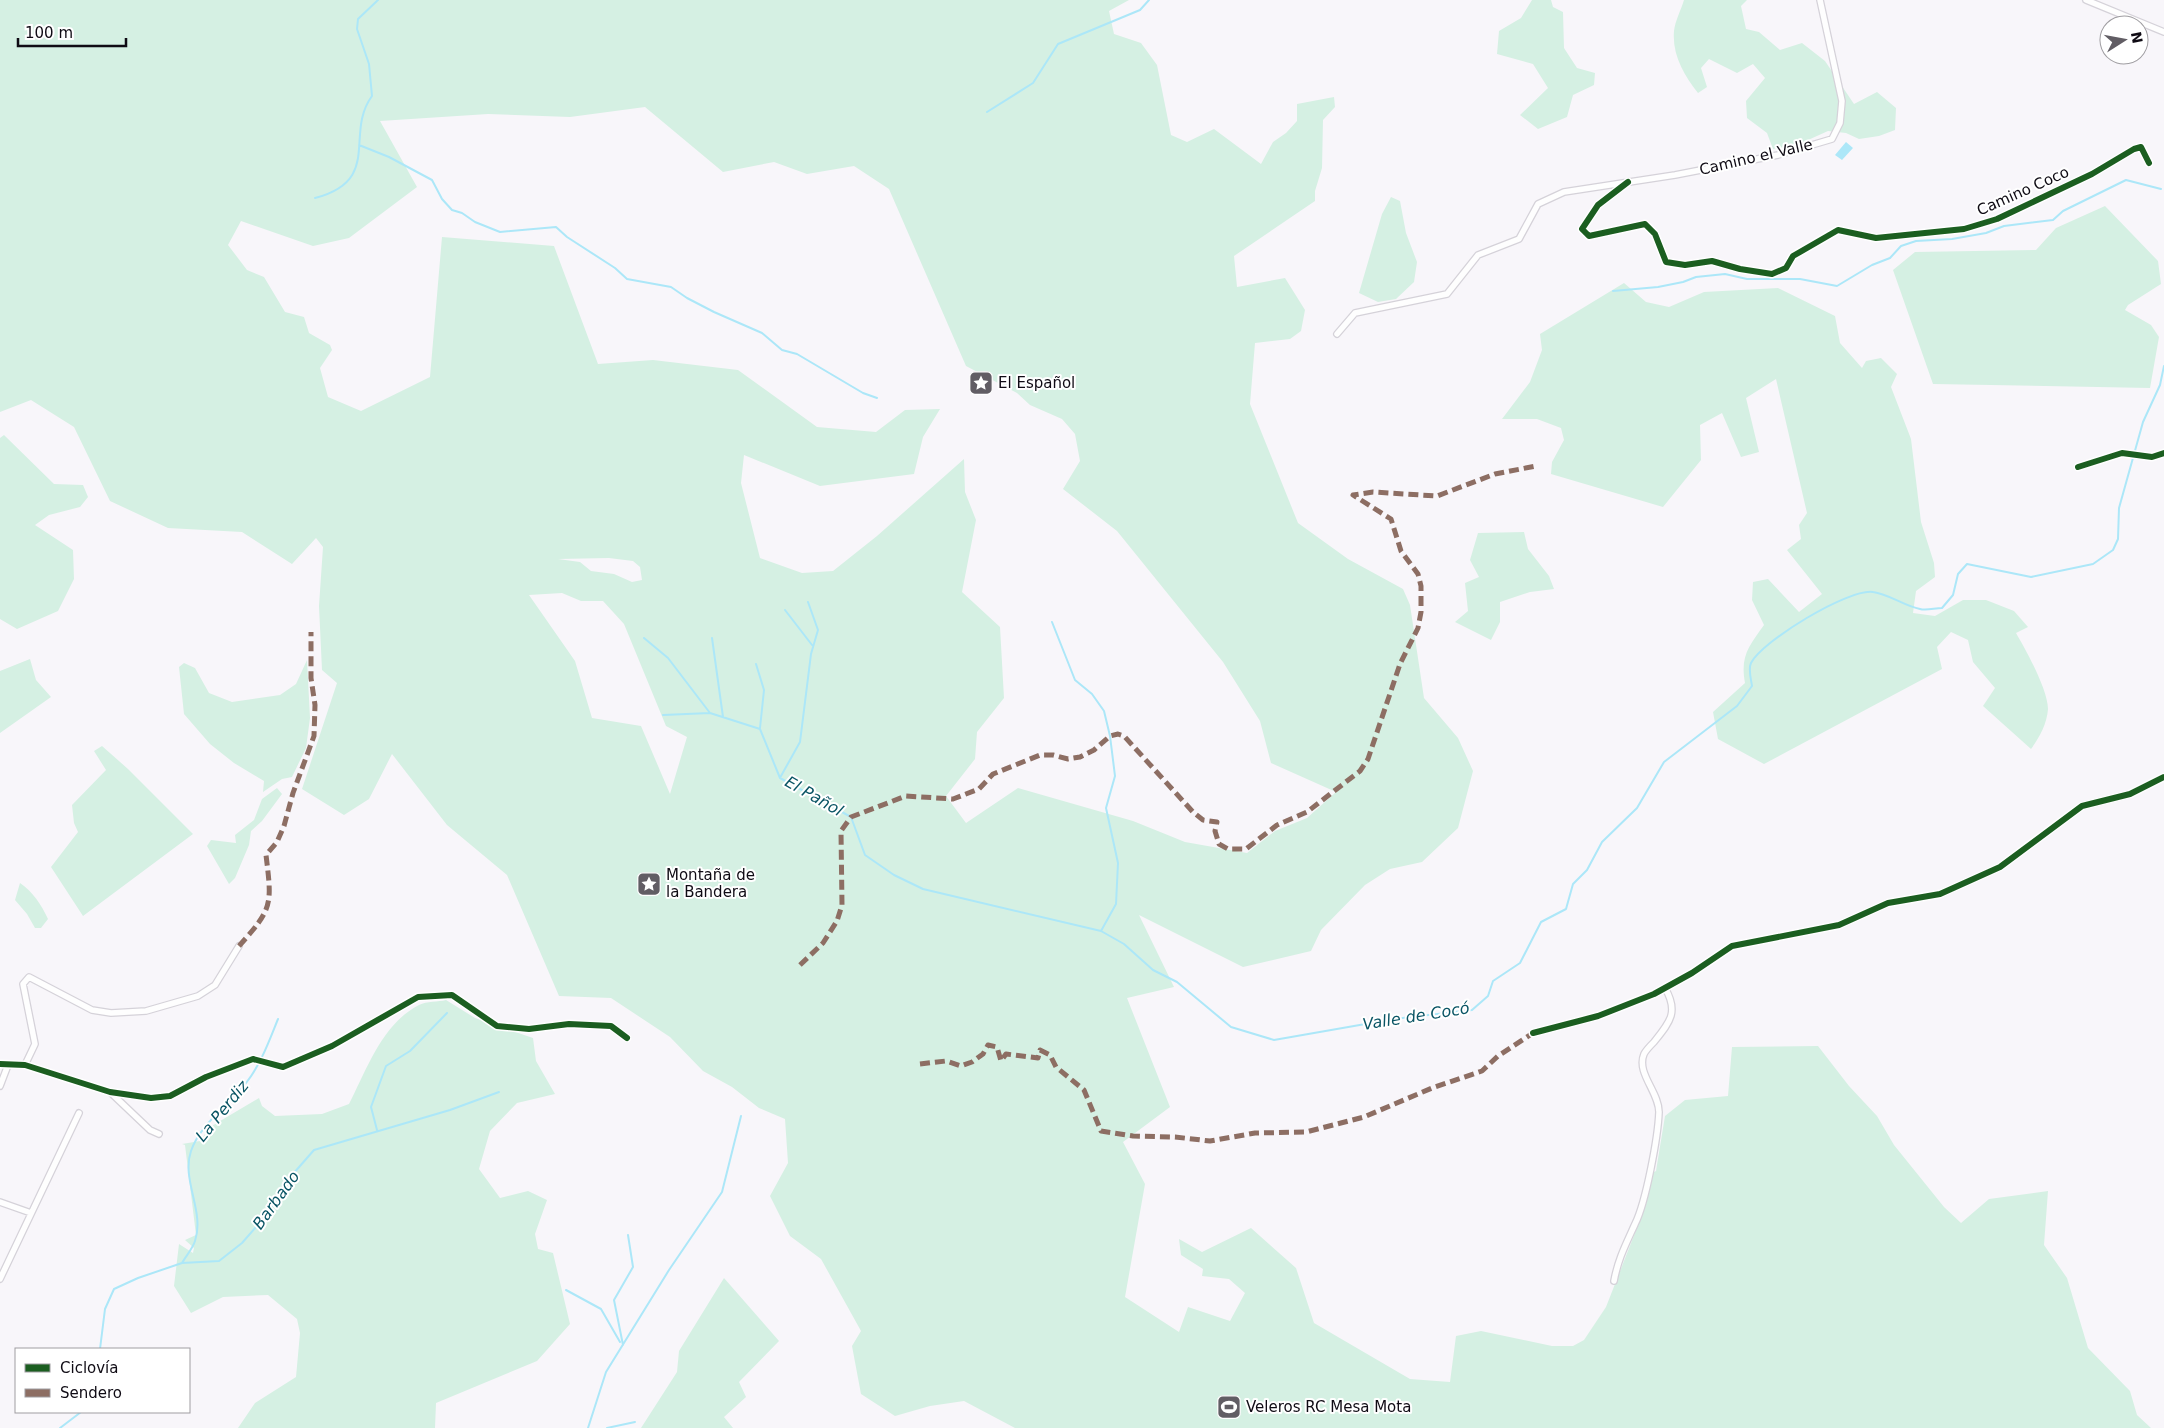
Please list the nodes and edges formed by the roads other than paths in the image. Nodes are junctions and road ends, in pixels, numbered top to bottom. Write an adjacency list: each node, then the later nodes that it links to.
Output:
1 (1820, 0): 5 (street, Camino el Valle)
2 (2086, 0): 3 (street)
3 (2164, 32)
4 (2149, 163): 5 (street, Camino Coco)
5 (1628, 182): 6 (street)
6 (1337, 334)
7 (2164, 453): 8 (street)
8 (2078, 467)
9 (2164, 777): 11 (street)
10 (239, 946): 15 (street)
11 (1665, 988): 12 (street); 24 (street)
12 (1534, 1033)
13 (627, 1038): 18 (street)
14 (0, 1064): 16 (street)
15 (25, 1064): 16 (street); 18 (street)
16 (8, 1065): 17 (street)
17 (0, 1086)
18 (110, 1092): 20 (street)
19 (79, 1113): 22 (street)
20 (159, 1134)
21 (0, 1202): 22 (street)
22 (31, 1213): 23 (street)
23 (0, 1279)
24 (1614, 1281)

